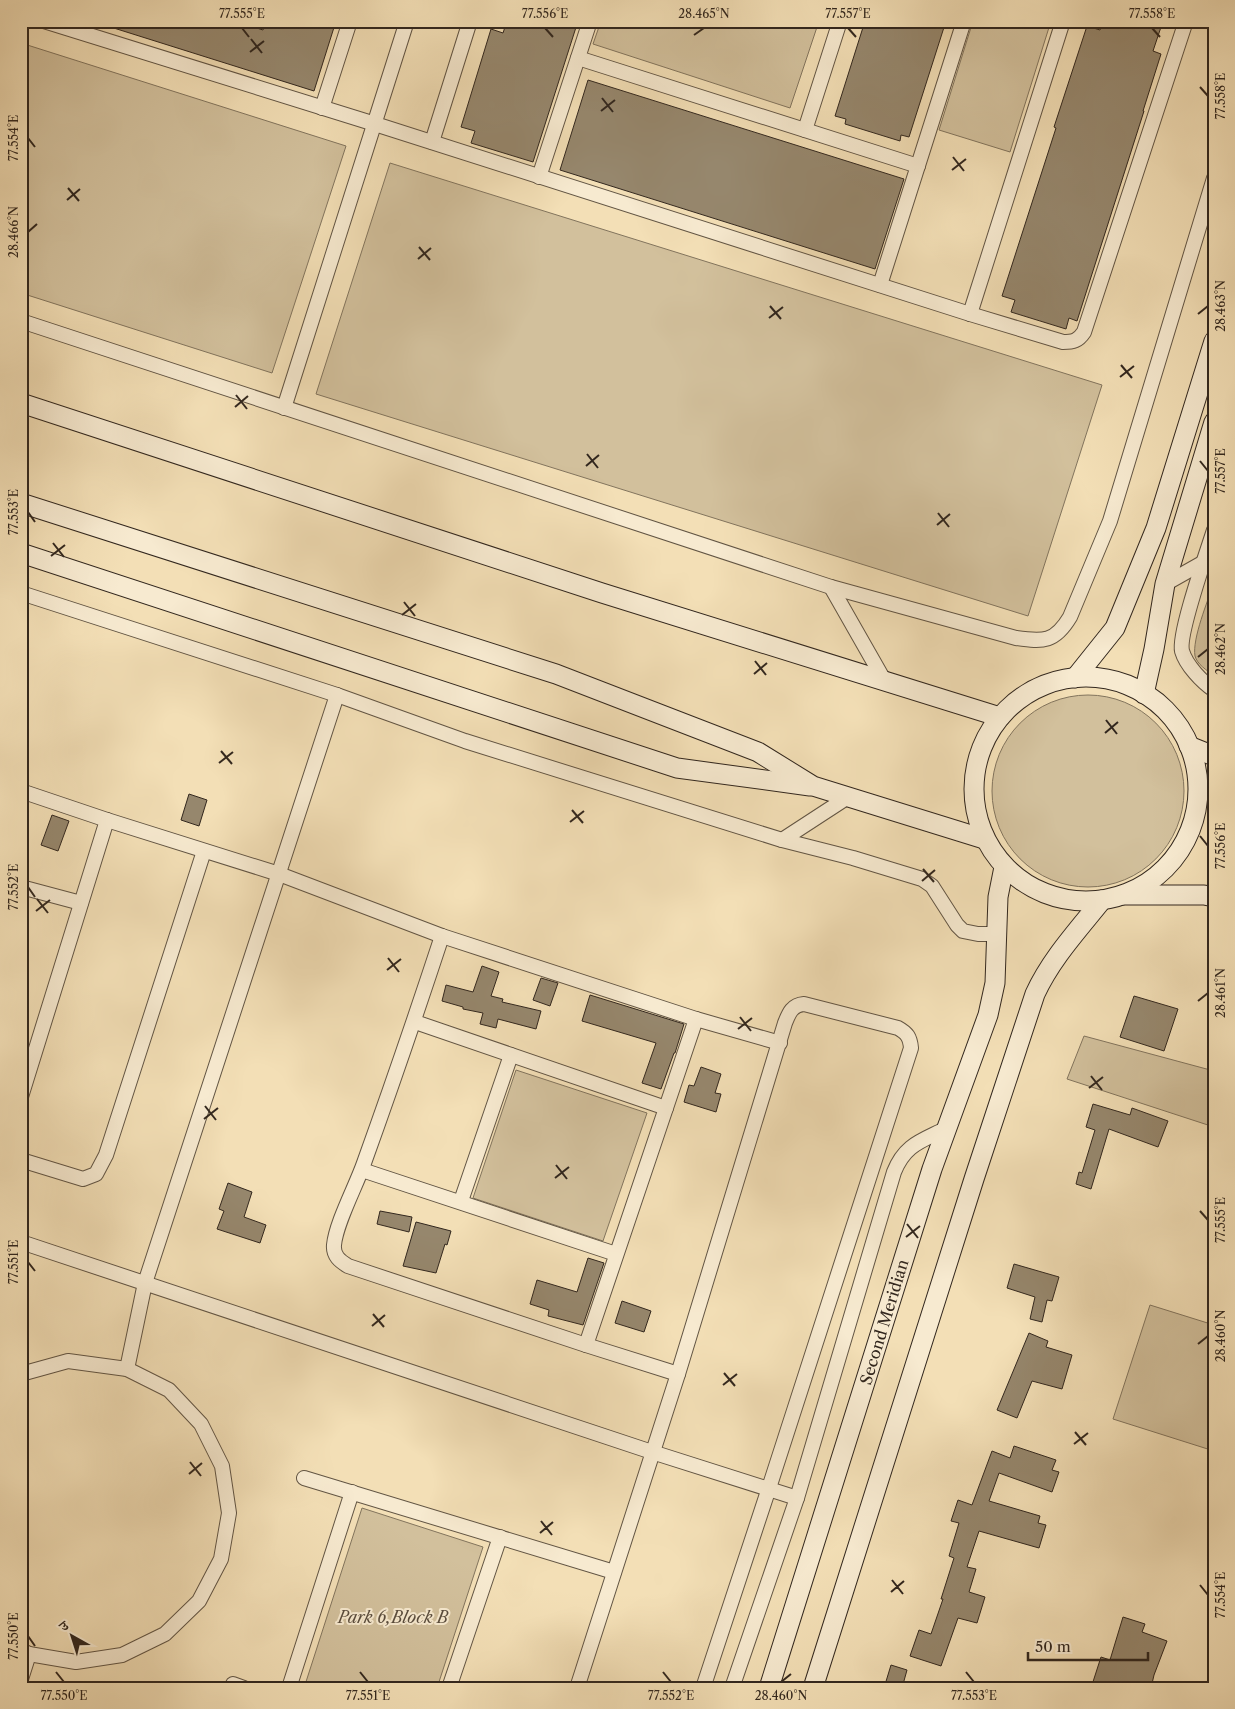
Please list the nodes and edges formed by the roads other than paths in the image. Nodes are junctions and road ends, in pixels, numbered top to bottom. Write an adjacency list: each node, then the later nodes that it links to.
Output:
1 (44, 21): 11 (street)
2 (350, 21): 11 (street)
3 (407, 21): 12 (street)
4 (470, 21): 14 (street)
5 (590, 21): 10 (street)
6 (840, 21): 13 (street)
7 (964, 21): 15 (street)
8 (1063, 21): 19 (street)
9 (1186, 21): 19 (street)
10 (578, 58): 13 (street); 16 (street)
11 (322, 108): 12 (street)
12 (375, 124): 14 (street); 23 (street)
13 (805, 130): 15 (street)
14 (432, 142): 16 (street)
15 (918, 166): 18 (street)
16 (539, 177): 18 (street)
17 (1214, 178): 30 (street)
18 (880, 285): 19 (street)
19 (970, 314)
20 (21, 321): 23 (street)
21 (1214, 341): 32 (main road)
22 (21, 403): 33 (main road)
23 (284, 408): 30 (street)
24 (1214, 422): 29 (main road)
25 (21, 503): 40 (main road)
26 (1214, 530): 28 (street)
27 (21, 553): 40 (main road)
28 (1204, 562): 29 (street); 34 (street)
29 (1165, 584): 35 (main road)
30 (831, 587): 33 (street)
31 (21, 594): 36 (street)
32 (1075, 678): 35 (main road); 37 (main road)
33 (884, 680): 37 (main road)
34 (1214, 690)
35 (1144, 694): 38 (main road)
36 (337, 695): 45 (street); 48 (street)
37 (1000, 717): 44 (main road)
38 (1189, 746): 39 (main road); 50 (main road)
39 (1214, 756)
40 (813, 786): 42 (main road)
41 (21, 791): 43 (street)
42 (848, 796): 44 (main road); 45 (street)
43 (107, 820): 46 (street); 53 (street)
44 (984, 839): 47 (main road)
45 (782, 840): 54 (street)
46 (204, 850): 48 (street); 64 (street)
47 (1004, 867): 52 (main road); 54 (main road, Second Meridian)
48 (279, 874): 55 (street); 69 (street)
49 (21, 887): 53 (street)
50 (1121, 896): 51 (main road); 52 (main road)
51 (1214, 897)
52 (1102, 900): 89 (main road)
53 (81, 903): 60 (street)
54 (996, 934): 63 (main road, Second Meridian)
55 (442, 936): 56 (street); 57 (street)
56 (696, 1019): 58 (street); 62 (street)
57 (414, 1022): 59 (street); 65 (street)
58 (780, 1043): 73 (street); 76 (street)
59 (511, 1055): 62 (street); 66 (street)
60 (25, 1070): 61 (street)
61 (21, 1097)
62 (666, 1108): 68 (street)
63 (947, 1128): 78 (street); 88 (main road, Second Meridian)
64 (21, 1160)
65 (362, 1170): 66 (street); 70 (street)
66 (461, 1201): 68 (street)
67 (21, 1242): 69 (street)
68 (616, 1254): 70 (street)
69 (146, 1282): 71 (street); 74 (street)
70 (586, 1345): 73 (street)
71 (127, 1369): 72 (street); 81 (street)
72 (21, 1374)
73 (678, 1374): 74 (street)
74 (652, 1452): 76 (street); 80 (street)
75 (304, 1478): 77 (street)
76 (769, 1488): 78 (street); 86 (street)
77 (352, 1492): 79 (street); 83 (street)
78 (798, 1498): 87 (street)
79 (500, 1537): 80 (street); 84 (street)
80 (614, 1572): 85 (street)
81 (25, 1652): 82 (street)
82 (21, 1679)
83 (289, 1688)
84 (449, 1688)
85 (577, 1688)
86 (703, 1688)
87 (732, 1688)
88 (769, 1688)
89 (813, 1688)

